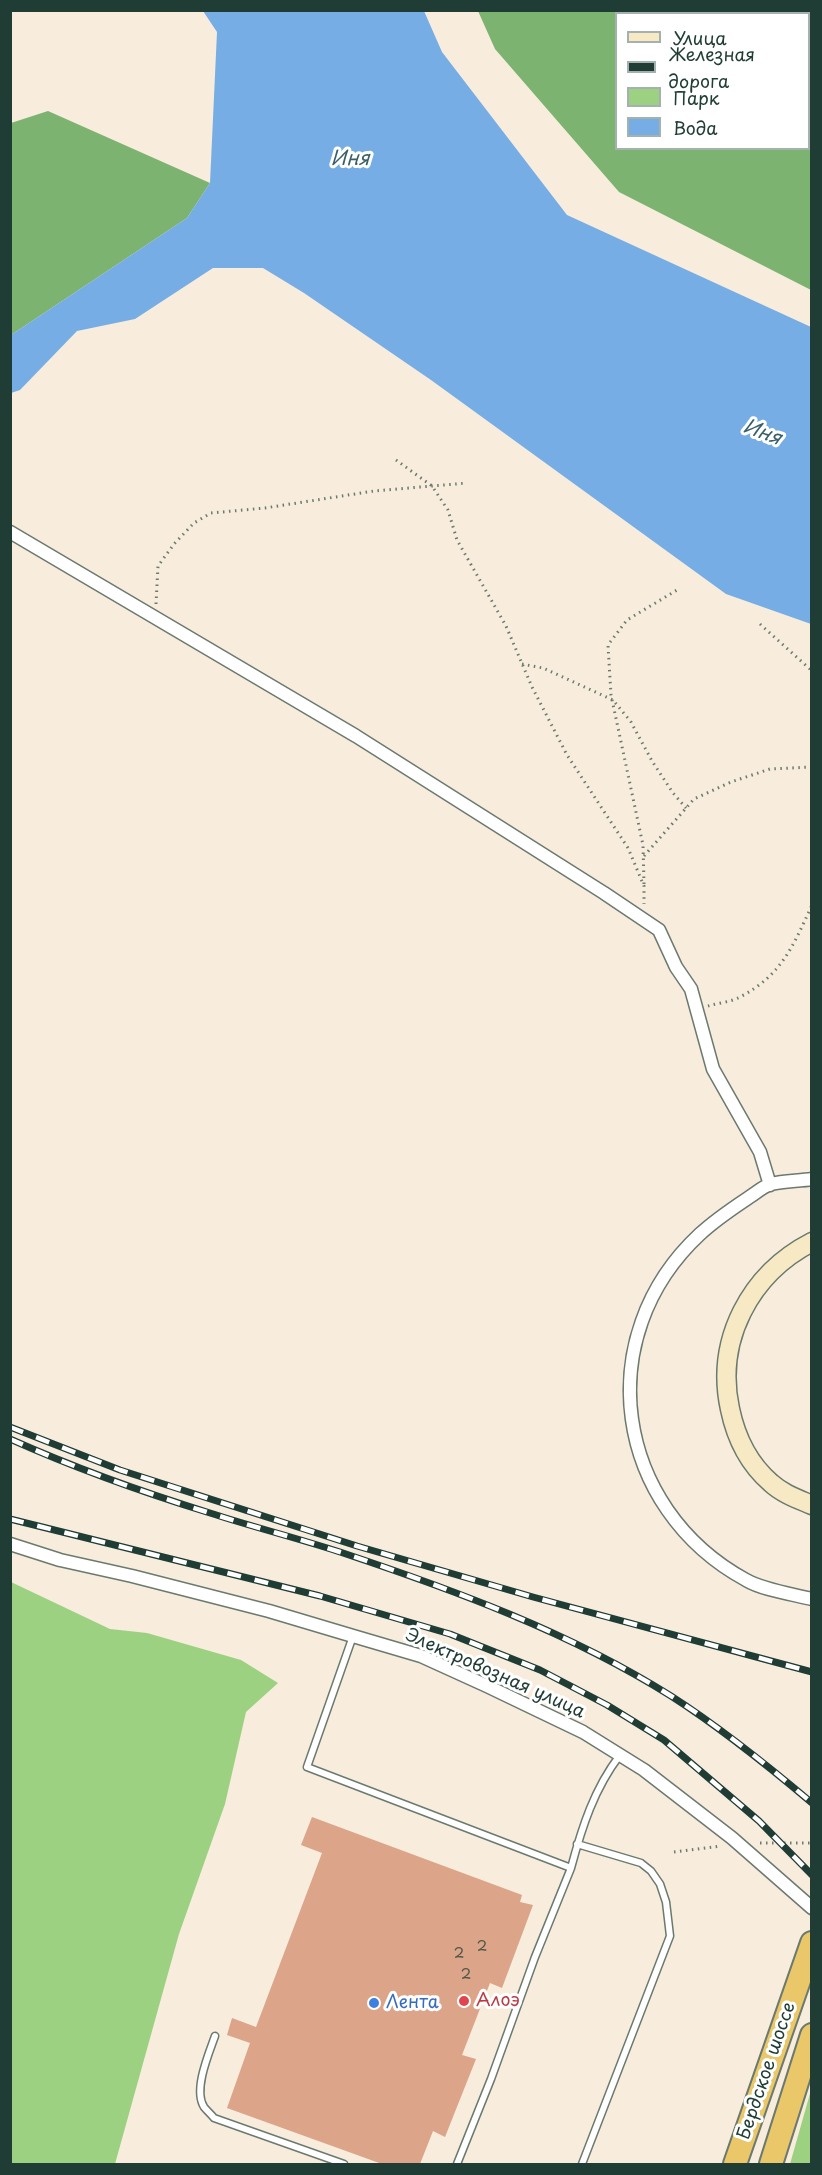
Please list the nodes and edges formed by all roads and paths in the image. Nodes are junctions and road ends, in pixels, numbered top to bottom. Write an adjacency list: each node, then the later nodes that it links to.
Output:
1 (396, 460): 3 (path)
2 (467, 483): 3 (path)
3 (432, 486): 6 (path); 8 (path)
4 (10, 532): 6 (street)
5 (677, 590): 10 (path)
6 (154, 617): 16 (street)
7 (760, 624): 9 (path)
8 (522, 664): 10 (path); 14 (path)
9 (812, 671)
10 (613, 700): 12 (path); 13 (path)
11 (812, 767): 12 (path)
12 (686, 808): 13 (path)
13 (643, 857): 14 (path)
14 (645, 886): 16 (path)
15 (812, 905): 17 (path)
16 (644, 919): 17 (street)
17 (698, 1008): 19 (street)
18 (812, 1179): 19 (street)
19 (770, 1185): 23 (street)
20 (812, 1242): 21 (main road)
21 (812, 1505)
22 (10, 1544): 24 (street, Электровозная улица)
23 (812, 1599)
24 (353, 1636): 25 (street, Электровозная улица); 27 (lane)
25 (620, 1755): 26 (lane); 28 (street, Электровозная улица)
26 (577, 1844): 27 (lane); 36 (lane)
27 (571, 1868): 35 (lane)
28 (812, 1908)
29 (812, 1943): 37 (highway, Бердское шоссе)
30 (215, 2036): 32 (lane)
31 (811, 2042): 38 (highway, Бердское шоссе)
32 (316, 2154): 33 (lane); 34 (lane)
33 (320, 2164)
34 (344, 2164)
35 (457, 2164)
36 (582, 2164)
37 (735, 2164)
38 (771, 2164)

